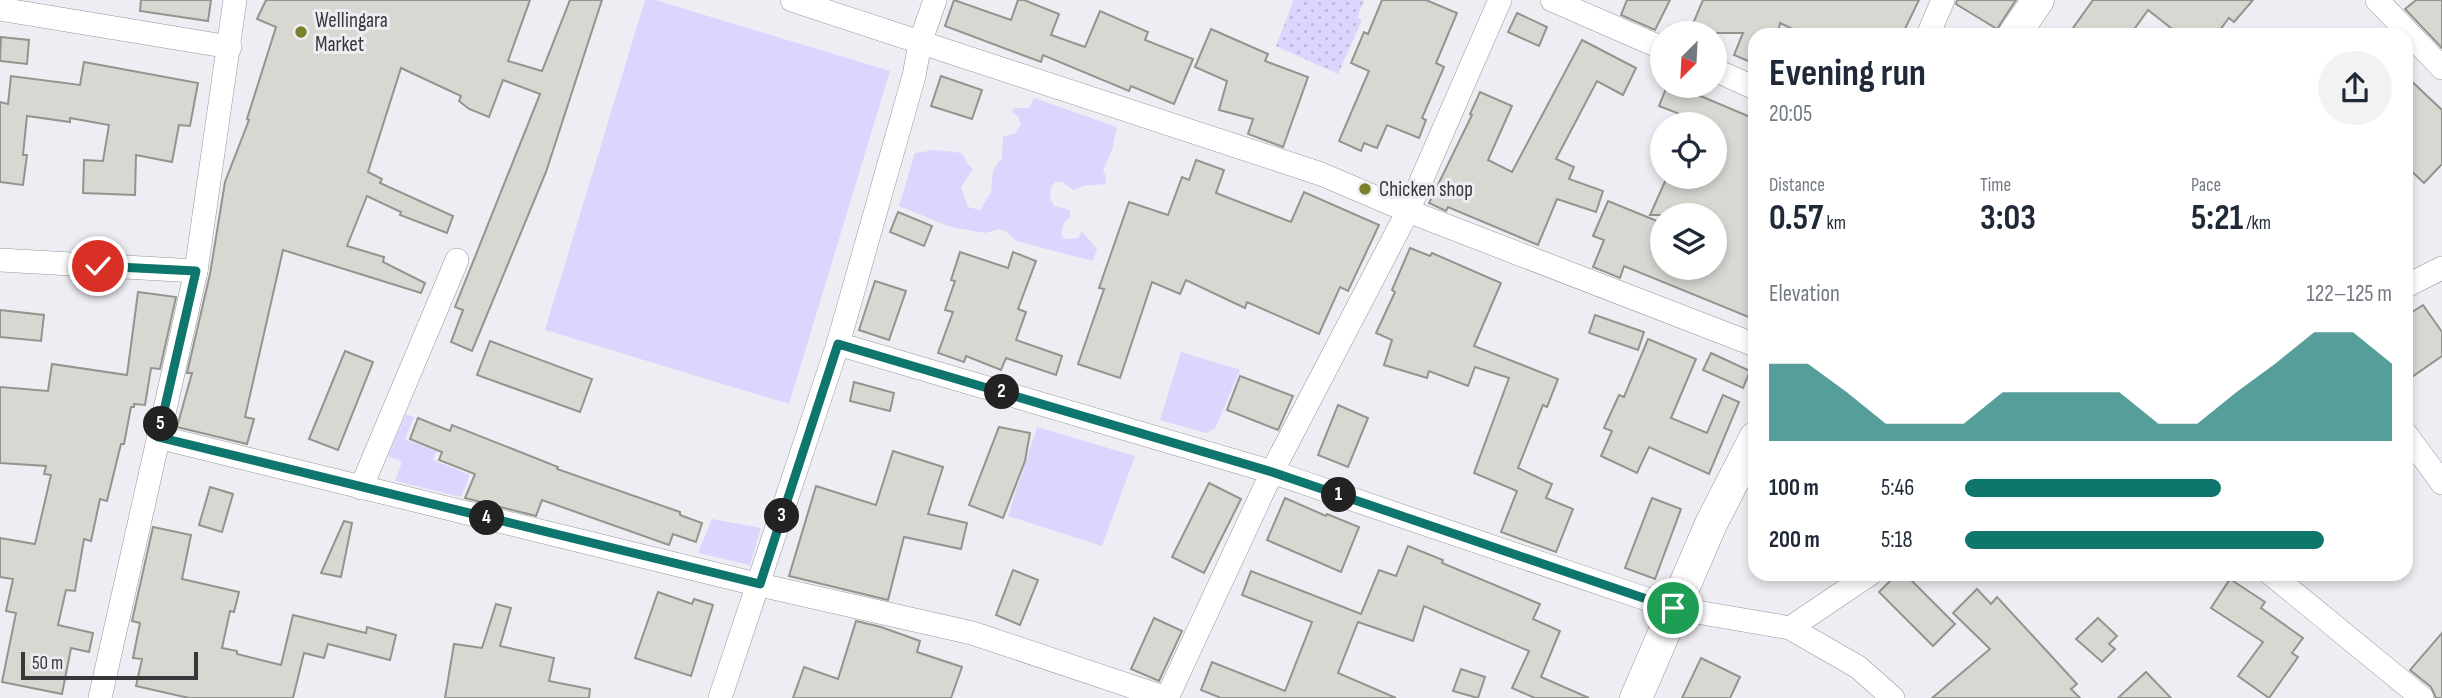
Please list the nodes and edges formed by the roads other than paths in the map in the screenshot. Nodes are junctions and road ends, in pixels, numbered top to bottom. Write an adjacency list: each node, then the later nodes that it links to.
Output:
1 (235, 0): 16 (street)
2 (792, 0): 14 (street)
3 (935, 0): 14 (street)
4 (1500, 0): 20 (street)
5 (1552, 0): 15 (street)
6 (1943, 0): 10 (street)
7 (2038, 0): 11 (street)
8 (2377, 0): 12 (street)
9 (0, 9): 16 (street)
10 (1931, 28)
11 (2021, 28)
12 (2404, 28)
13 (2413, 38): 17 (street)
14 (920, 43): 20 (street); 27 (street)
15 (1650, 43)
16 (230, 47): 24 (street)
17 (2442, 68)
18 (1727, 76): 19 (street)
19 (1748, 85)
20 (1408, 211): 26 (street); 31 (street)
21 (0, 260): 24 (street)
22 (457, 260): 33 (street)
23 (2442, 268): 25 (street)
24 (196, 271): 28 (street)
25 (2413, 282)
26 (1748, 342)
27 (838, 344): 31 (street); 36 (street)
28 (158, 437): 33 (street); 40 (street)
29 (2413, 444): 32 (street)
30 (1748, 452): 37 (street)
31 (1272, 472): 37 (street); 42 (street)
32 (2442, 483)
33 (361, 488): 36 (street)
34 (1860, 581): 38 (street)
35 (2279, 581): 39 (street)
36 (760, 584): 41 (street); 42 (street)
37 (1673, 608): 38 (street); 43 (street)
38 (1790, 628): 44 (street)
39 (2410, 694)
40 (100, 698)
41 (720, 698)
42 (1166, 698)
43 (1636, 698)
44 (1893, 698)

